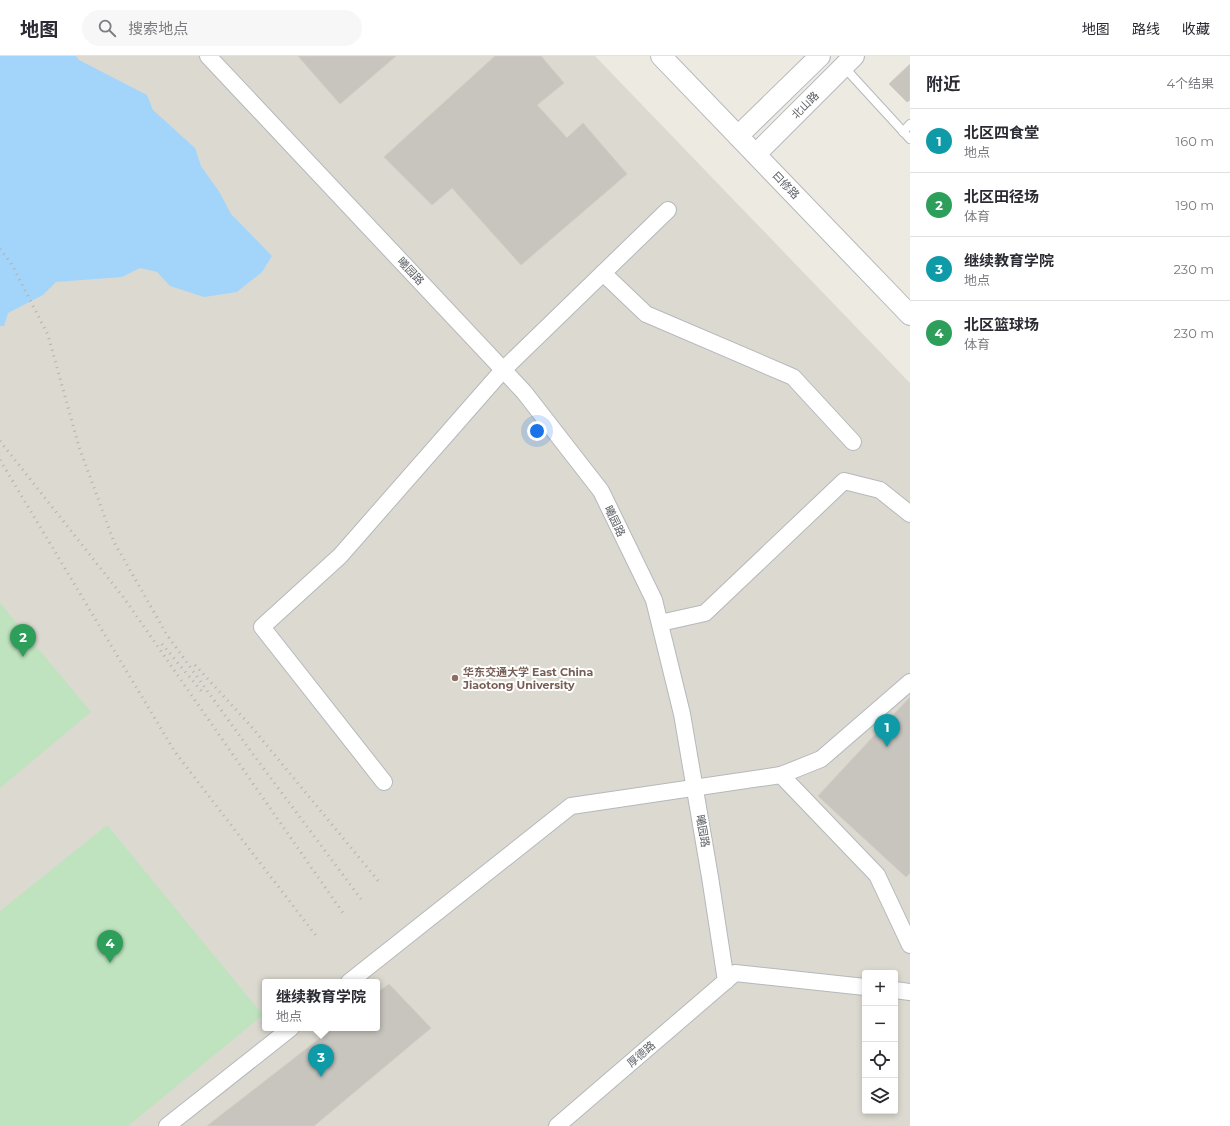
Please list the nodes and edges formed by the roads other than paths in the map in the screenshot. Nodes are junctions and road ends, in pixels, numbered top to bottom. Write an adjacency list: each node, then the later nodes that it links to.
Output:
1 (208, 56): 13 (street, 曦园路)
2 (661, 56): 7 (street, 曰修路)
3 (820, 56): 7 (street)
4 (849, 61): 6 (lane); 9 (street, 北山路)
5 (910, 124): 6 (lane)
6 (902, 132): 8 (lane)
7 (738, 136): 9 (street, 曰修路)
8 (910, 139)
9 (756, 154): 12 (street, 曰修路)
10 (668, 210): 11 (street)
11 (603, 273): 13 (street); 14 (street)
12 (910, 315)
13 (503, 370): 16 (street, 曦园路); 19 (street)
14 (852, 442)
15 (910, 514): 16 (street)
16 (660, 623): 20 (street, 曦园路)
17 (910, 682): 18 (street)
18 (781, 775): 20 (street); 21 (street)
19 (384, 782)
20 (695, 788): 22 (street); 23 (street, 曦园路)
21 (910, 945)
22 (353, 979)
23 (726, 981): 24 (street); 29 (street, 厚德路)
24 (862, 987)
25 (898, 990): 26 (street)
26 (910, 992)
27 (287, 1031): 28 (street)
28 (167, 1126)
29 (557, 1126)

